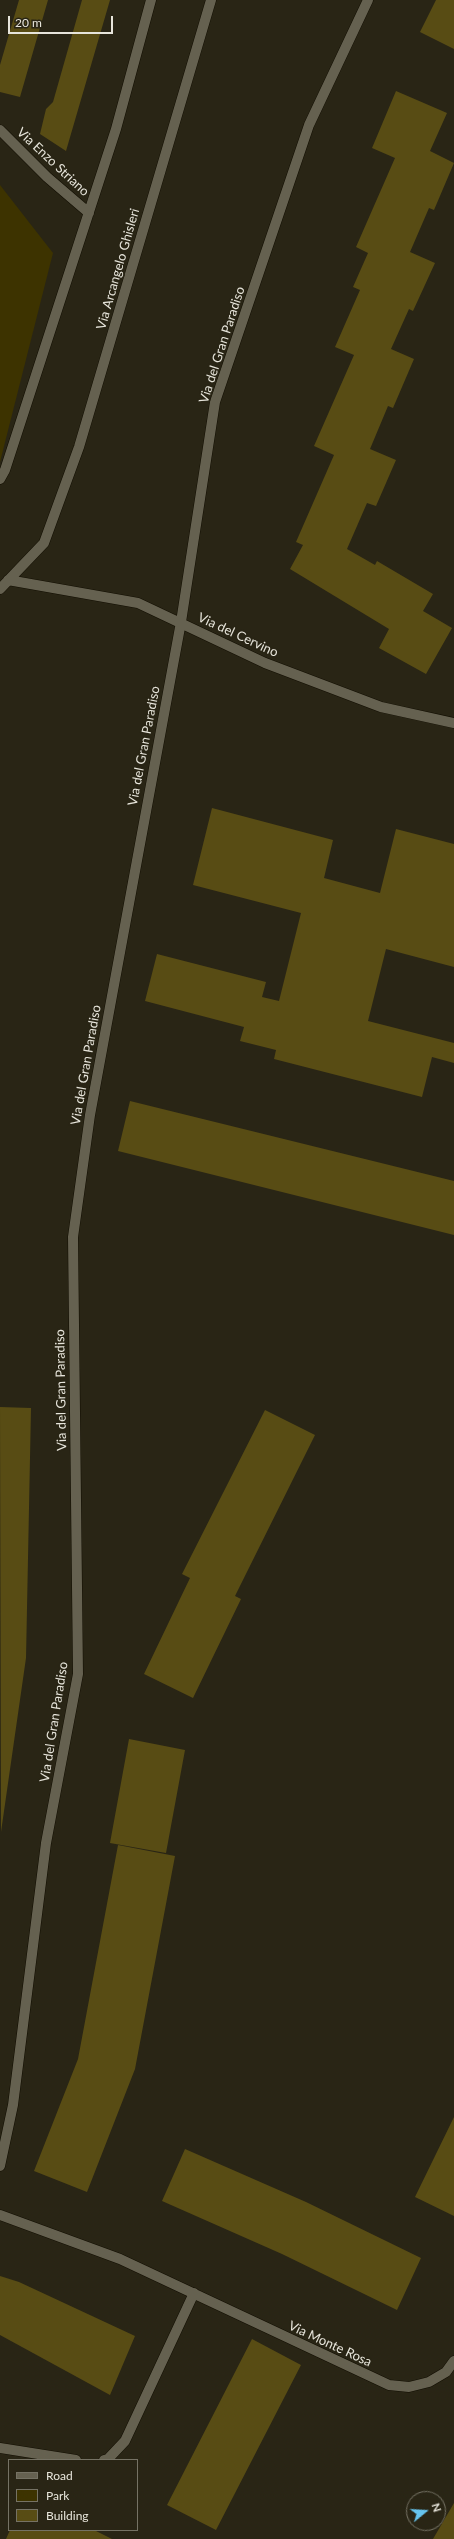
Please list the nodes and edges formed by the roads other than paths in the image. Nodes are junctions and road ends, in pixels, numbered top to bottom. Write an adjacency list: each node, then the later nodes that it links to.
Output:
1 (151, 0): 5 (street)
2 (211, 0): 7 (street, Via Arcangelo Ghisleri)
3 (368, 0): 9 (street, Via del Gran Paradiso)
4 (0, 130): 5 (street, Via Enzo Striano)
5 (89, 213): 6 (street)
6 (0, 479)
7 (8, 580): 8 (street); 9 (street, Via del Cervino)
8 (0, 589)
9 (181, 622): 10 (street, Via del Cervino); 11 (street, Via del Gran Paradiso)
10 (454, 723)
11 (0, 2166)
12 (0, 2215): 13 (street, Via Monte Rosa)
13 (194, 2293): 14 (street, Via Monte Rosa); 17 (street)
14 (454, 2362)
15 (0, 2448): 16 (street)
16 (70, 2459)
17 (108, 2459)

